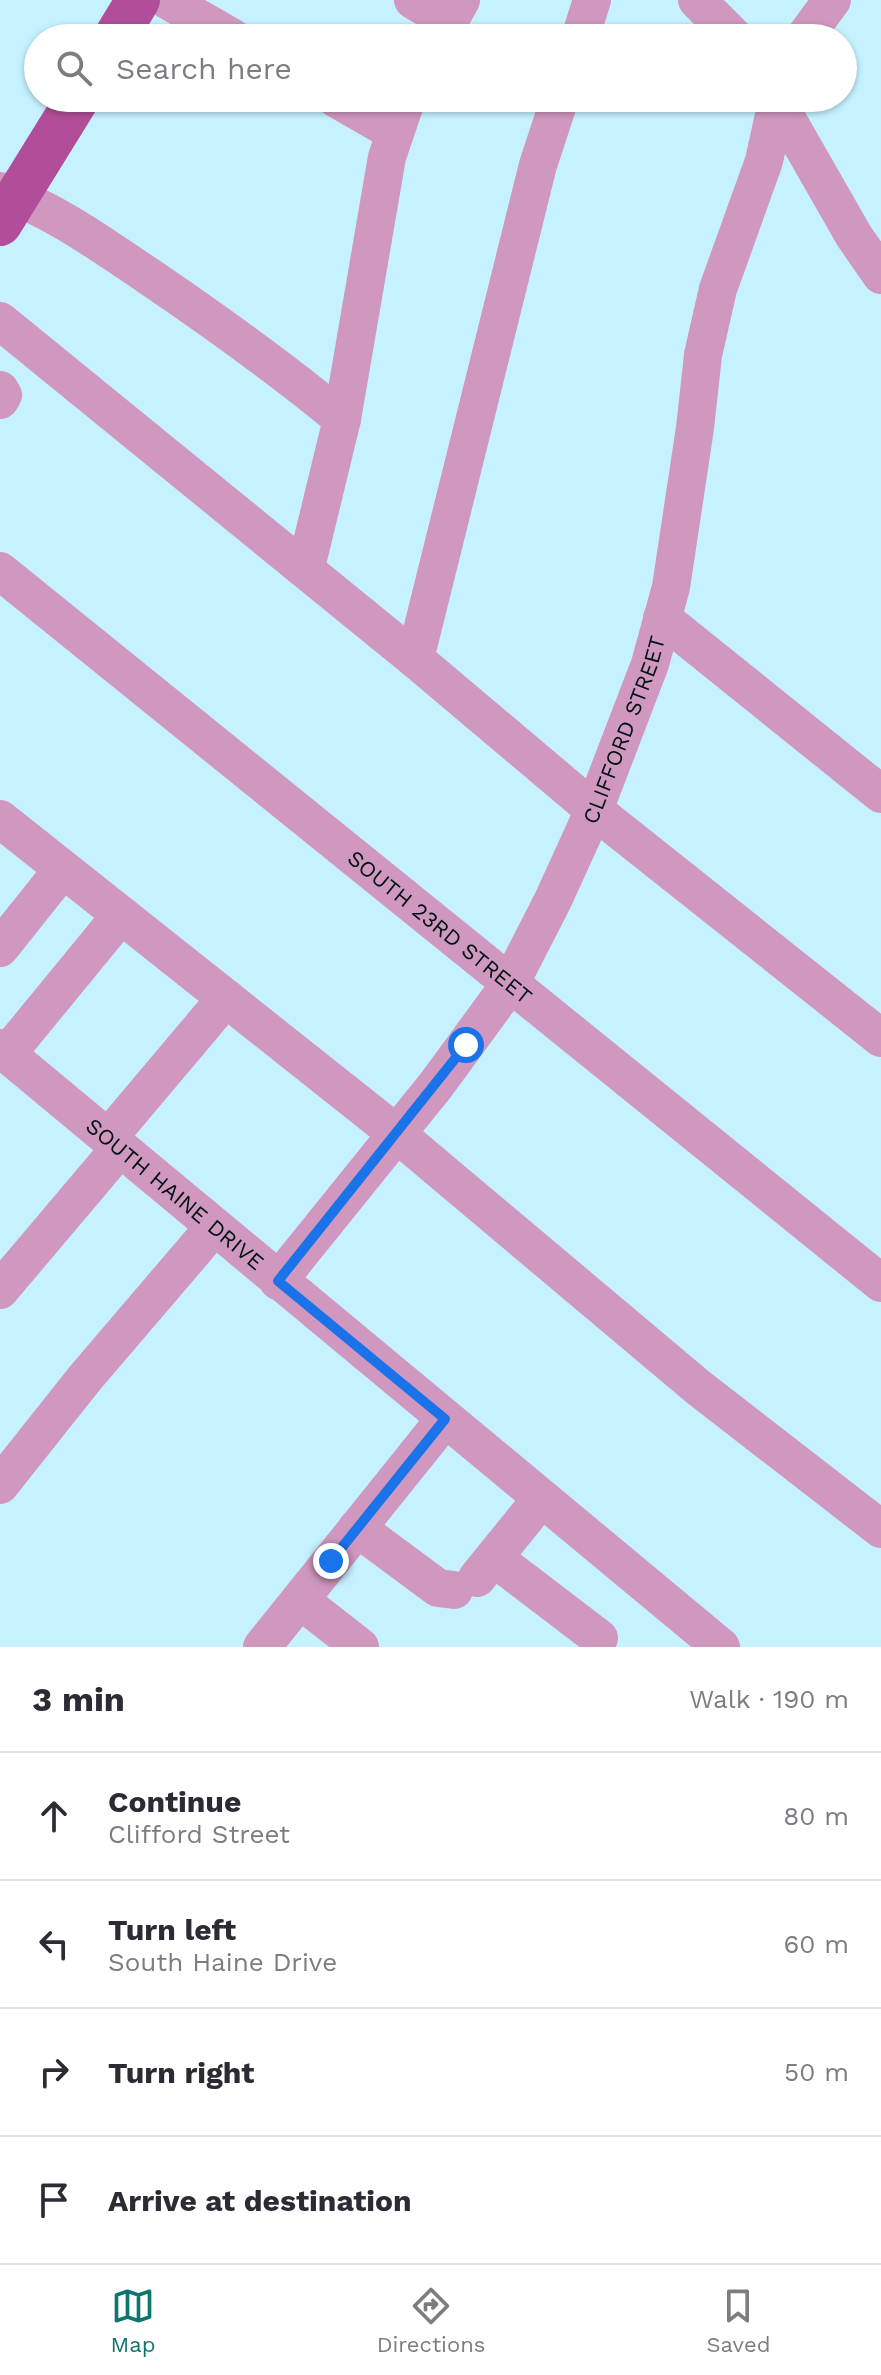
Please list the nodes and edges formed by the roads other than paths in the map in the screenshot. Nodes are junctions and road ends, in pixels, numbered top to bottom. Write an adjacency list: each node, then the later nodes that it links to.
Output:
1 (138, 0): 8 (main road)
2 (167, 0): 9 (street)
3 (413, 0): 7 (street)
4 (592, 0): 10 (street)
5 (697, 0): 11 (street)
6 (832, 0): 12 (street)
7 (450, 20)
8 (123, 24)
9 (209, 24)
10 (584, 24)
11 (721, 24)
12 (814, 24)
13 (68, 112): 18 (main road)
14 (555, 112): 27 (street)
15 (775, 112): 26 (street, CLIFFORD STREET)
16 (786, 112): 19 (street)
17 (401, 115): 23 (street)
18 (6, 204): 23 (street)
19 (881, 275)
20 (0, 321): 24 (street)
21 (0, 390): 22 (street)
22 (0, 400)
23 (342, 419): 24 (street)
24 (303, 568): 27 (street)
25 (0, 571): 34 (street, SOUTH 23RD STREET)
26 (662, 618): 28 (street); 29 (street, CLIFFORD STREET)
27 (415, 659): 29 (street)
28 (881, 794)
29 (594, 810): 34 (street, CLIFFORD STREET); 36 (street)
30 (0, 819): 31 (street)
31 (63, 869): 32 (street); 33 (street)
32 (121, 915): 35 (street); 37 (street)
33 (0, 948)
34 (510, 984): 38 (street, CLIFFORD STREET); 42 (street, SOUTH 23RD STREET)
35 (226, 998): 38 (street); 39 (street)
36 (881, 1038)
37 (4, 1051): 39 (street, SOUTH HAINE DRIVE)
38 (397, 1134): 41 (street, CLIFFORD STREET); 48 (street)
39 (114, 1143): 40 (street, SOUTH HAINE DRIVE); 43 (street)
40 (214, 1227): 41 (street, SOUTH HAINE DRIVE); 45 (street)
41 (278, 1281): 44 (street, SOUTH HAINE DRIVE)
42 (881, 1283)
43 (0, 1290)
44 (445, 1419): 46 (street, SOUTH HAINE DRIVE); 47 (street)
45 (0, 1485)
46 (541, 1499): 49 (street); 52 (street, SOUTH HAINE DRIVE)
47 (357, 1528): 49 (street); 50 (street)
48 (881, 1529)
49 (474, 1577): 51 (street)
50 (300, 1600): 53 (street); 54 (street)
51 (599, 1638)
52 (698, 1640)
53 (262, 1647)
54 (360, 1647)

